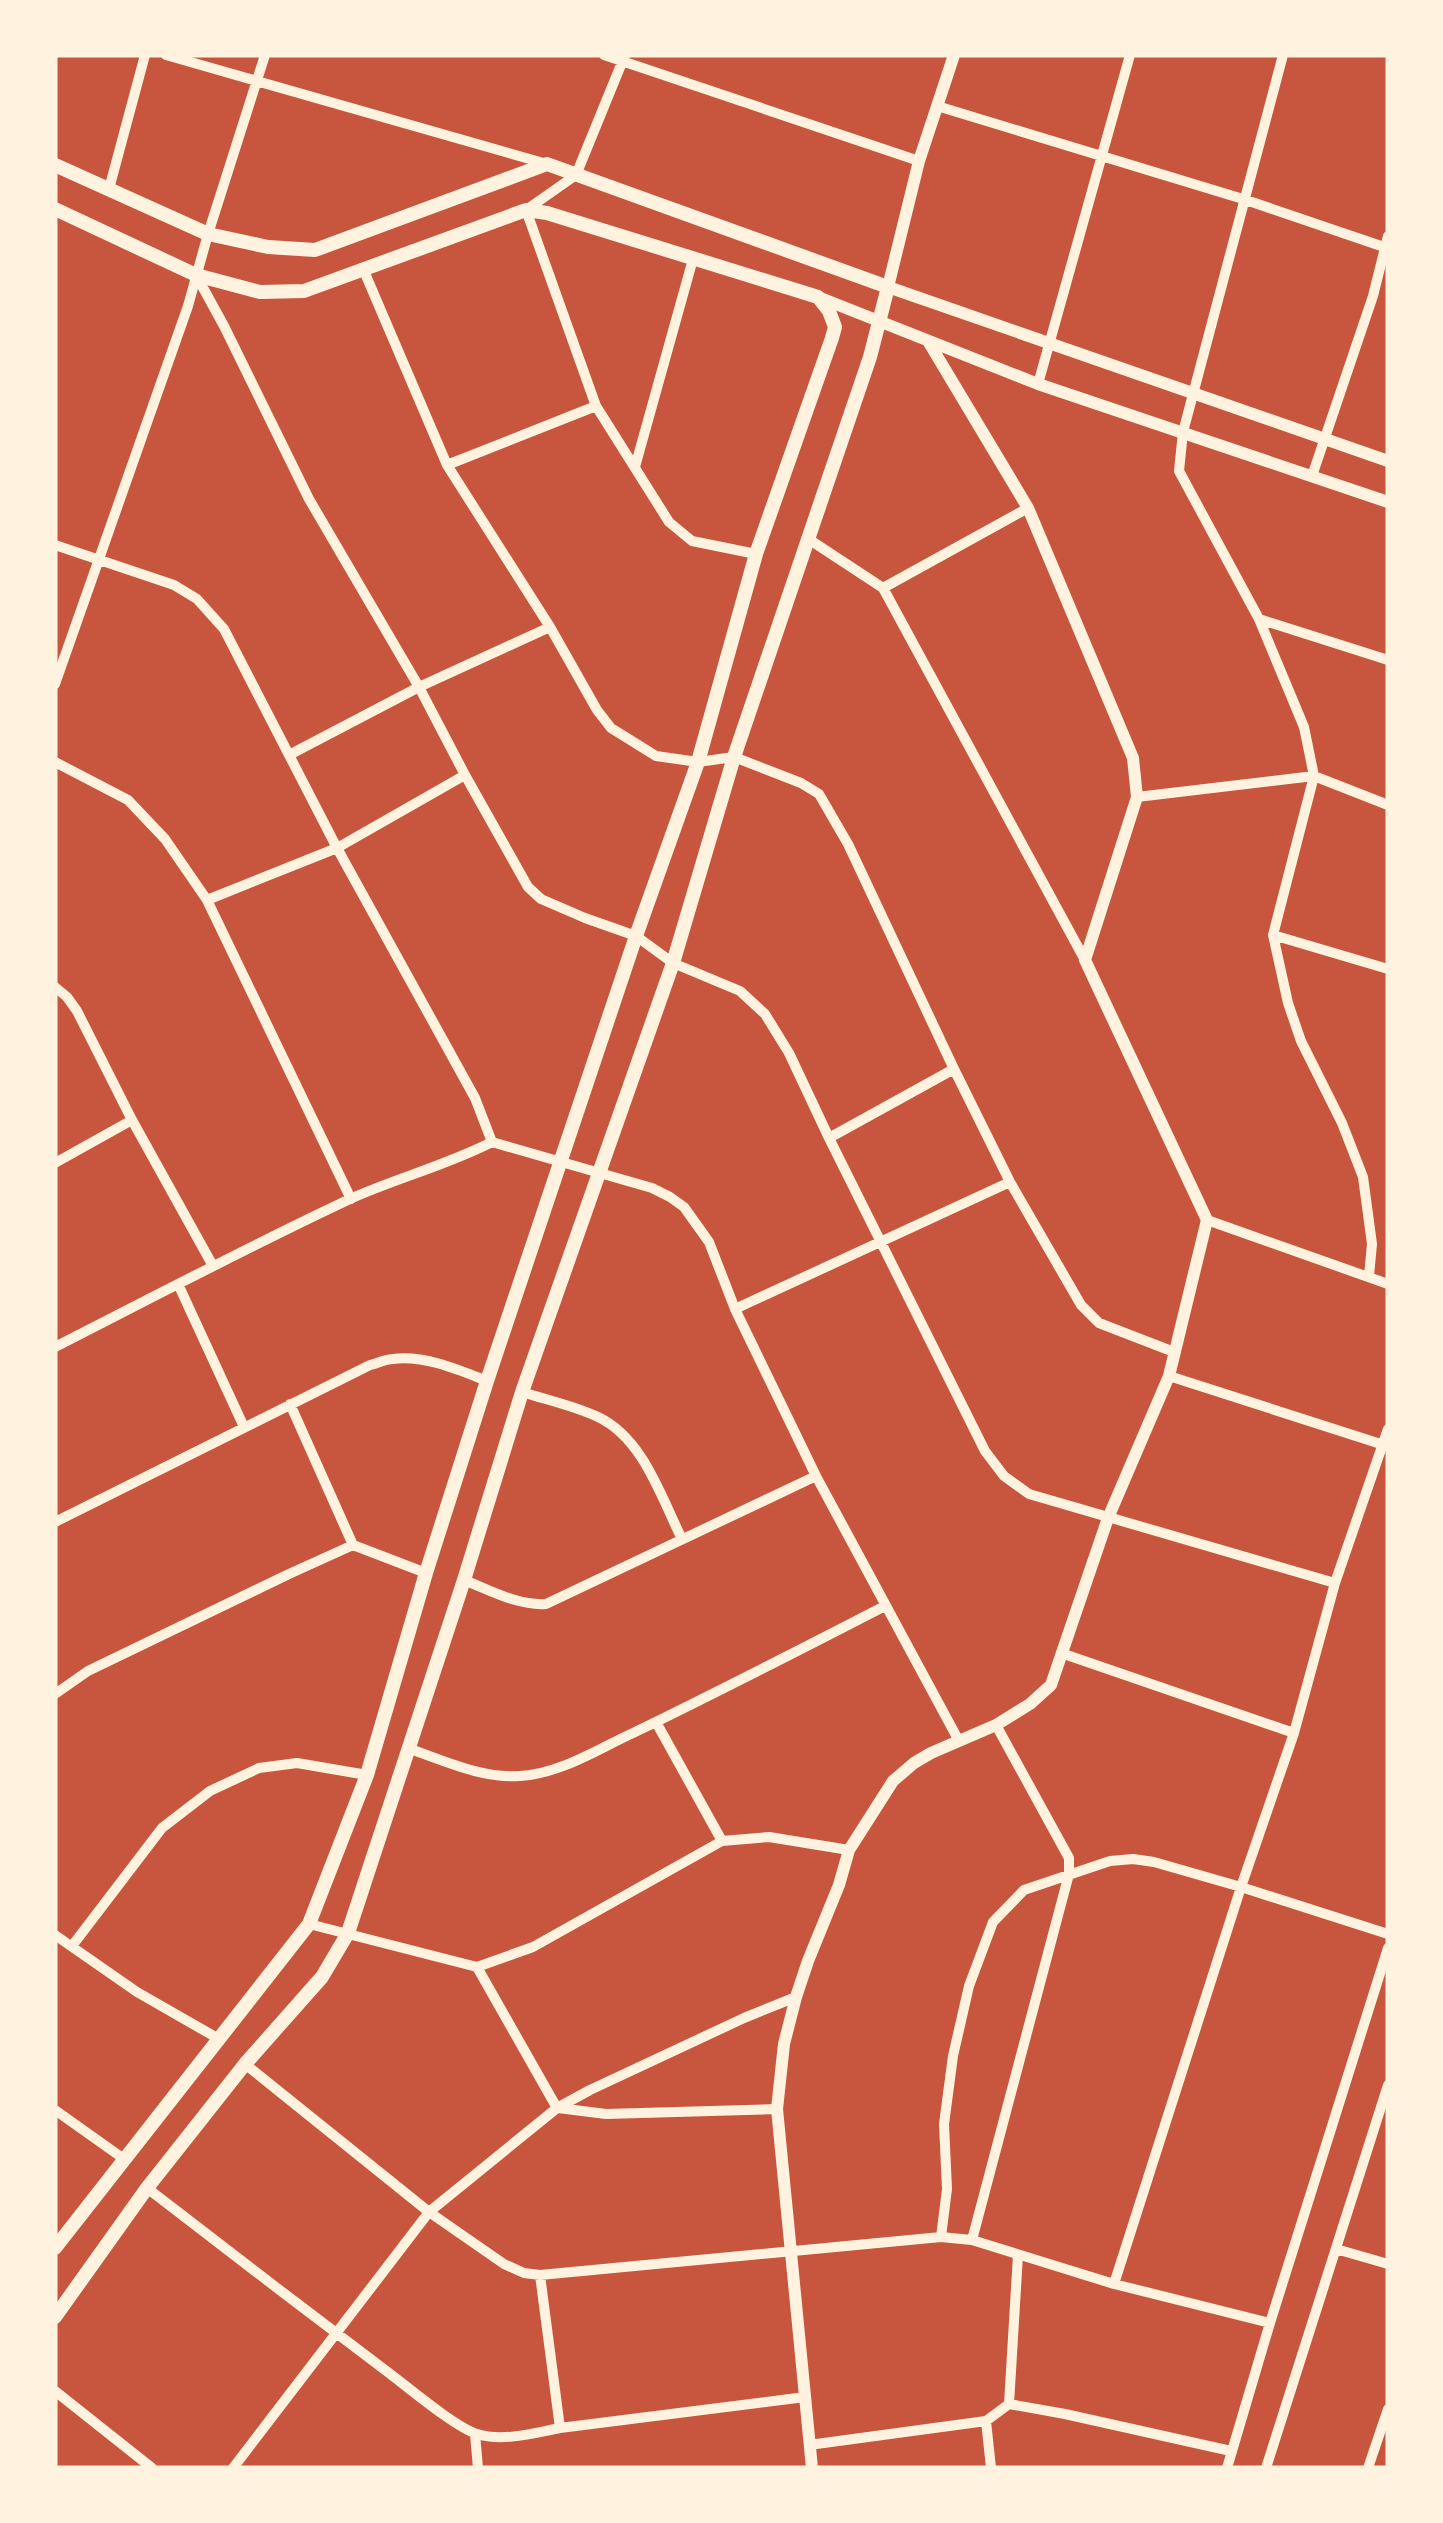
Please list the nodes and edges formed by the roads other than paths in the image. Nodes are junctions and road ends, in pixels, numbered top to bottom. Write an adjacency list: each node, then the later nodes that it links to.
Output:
1 (145, 55): 16 (street)
2 (166, 55): 9 (street)
3 (265, 55): 9 (street)
4 (604, 55): 8 (street)
5 (954, 55): 10 (street)
6 (1130, 55): 11 (street)
7 (1284, 55): 17 (street)
8 (624, 57): 12 (street); 15 (street)
9 (258, 80): 13 (street); 20 (street)
10 (937, 106): 11 (street); 12 (street)
11 (1102, 155): 17 (street); 31 (street)
12 (919, 161): 25 (street)
13 (547, 164): 15 (main road); 20 (main road)
14 (55, 167): 16 (main road)
15 (576, 174): 19 (street); 25 (main road)
16 (108, 189): 20 (main road)
17 (1243, 200): 21 (street); 33 (street)
18 (55, 209): 24 (main road)
19 (526, 210): 22 (main road); 23 (main road); 34 (street)
20 (208, 234): 24 (street)
21 (1386, 241): 26 (street)
22 (694, 259): 27 (main road); 39 (street)
23 (364, 270): 24 (main road); 38 (street)
24 (196, 275): 46 (street); 52 (street)
25 (888, 288): 29 (main road); 31 (street)
26 (1374, 296): 28 (street); 36 (street)
27 (818, 297): 29 (street); 45 (main road)
28 (1388, 300)
29 (880, 322): 30 (street); 43 (main road)
30 (928, 341): 32 (street); 42 (street)
31 (1049, 343): 32 (street); 33 (street)
32 (1038, 384): 35 (street)
33 (1193, 393): 35 (street); 36 (street)
34 (596, 406): 38 (street); 39 (street)
35 (1183, 432): 40 (street); 48 (street)
36 (1325, 438): 37 (street); 40 (street)
37 (1388, 460)
38 (448, 465): 49 (street)
39 (635, 467): 45 (street)
40 (1312, 476): 41 (street)
41 (1388, 502)
42 (1028, 508): 47 (street); 59 (street)
43 (810, 540): 47 (street); 54 (main road)
44 (55, 545): 46 (street)
45 (756, 554): 56 (main road)
46 (98, 560): 51 (street); 53 (street)
47 (883, 588): 65 (street)
48 (1259, 619): 50 (street); 58 (street)
49 (550, 627): 52 (street); 56 (street)
50 (1388, 660)
51 (55, 684)
52 (420, 687): 53 (street); 57 (street)
53 (289, 756): 61 (street)
54 (734, 758): 56 (street); 66 (main road); 69 (street)
55 (55, 762): 62 (street)
56 (698, 762): 64 (main road)
57 (465, 775): 61 (street); 64 (street)
58 (1314, 776): 59 (street); 60 (street); 63 (street)
59 (1138, 797): 65 (street)
60 (1388, 804)
61 (336, 848): 62 (street); 72 (street)
62 (208, 900): 77 (street)
63 (1272, 935): 67 (street); 81 (street)
64 (636, 936): 66 (street); 74 (main road)
65 (1085, 960): 78 (street)
66 (673, 963): 71 (street); 75 (main road)
67 (1388, 969)
68 (55, 987): 70 (street)
69 (954, 1070): 71 (street); 76 (street)
70 (132, 1120): 73 (street); 80 (street)
71 (828, 1138): 79 (street)
72 (492, 1142): 74 (street); 77 (street)
73 (55, 1162)
74 (562, 1163): 75 (street); 88 (main road)
75 (601, 1172): 84 (street); 89 (main road)
76 (1010, 1182): 79 (street); 86 (street)
77 (351, 1199): 80 (street)
78 (1207, 1220): 81 (street); 86 (street)
79 (880, 1241): 84 (street); 95 (street)
80 (214, 1266): 82 (street)
81 (1369, 1276): 83 (street)
82 (178, 1284): 85 (street); 91 (street)
83 (1388, 1284)
84 (735, 1309): 94 (street)
85 (55, 1347)
86 (1174, 1352): 87 (street)
87 (1169, 1376): 93 (street); 95 (street)
88 (487, 1381): 90 (street); 99 (main road)
89 (522, 1392): 97 (street); 100 (main road)
90 (290, 1404): 91 (street); 98 (street)
91 (244, 1427): 96 (street)
92 (1388, 1430): 93 (street)
93 (1385, 1446): 101 (street)
94 (816, 1476): 97 (street); 102 (street)
95 (1108, 1518): 101 (street); 103 (street)
96 (55, 1522)
97 (682, 1539): 100 (street)
98 (353, 1545): 99 (street); 104 (street)
99 (426, 1572): 110 (main road)
100 (464, 1580): 109 (main road)
101 (1335, 1583): 107 (street)
102 (884, 1606): 105 (street); 108 (street)
103 (1061, 1653): 106 (street); 107 (street)
104 (55, 1694)
105 (656, 1722): 109 (street); 111 (street)
106 (996, 1725): 108 (street); 113 (street)
107 (1294, 1733): 114 (street)
108 (959, 1741): 112 (street)
109 (410, 1749): 116 (main road)
110 (366, 1776): 115 (main road); 119 (street)
111 (722, 1841): 112 (street); 121 (street)
112 (849, 1850): 122 (street)
113 (1069, 1874): 114 (street); 132 (street); 133 (street)
114 (1241, 1887): 118 (street); 140 (street)
115 (309, 1924): 116 (street); 123 (main road)
116 (348, 1933): 121 (street); 124 (main road)
117 (55, 1934): 119 (street)
118 (1388, 1934)
119 (72, 1946): 123 (street)
120 (1388, 1948): 142 (street)
121 (477, 1967): 126 (street)
122 (796, 1997): 126 (street); 127 (street)
123 (219, 2039): 129 (main road)
124 (244, 2064): 130 (main road); 131 (street)
125 (1388, 2085): 135 (street)
126 (557, 2108): 127 (street); 131 (street)
127 (777, 2109): 136 (street)
128 (55, 2110): 129 (street)
129 (124, 2159): 134 (main road)
130 (147, 2188): 141 (main road); 143 (street)
131 (429, 2212): 139 (street); 143 (street)
132 (941, 2237): 133 (street); 136 (street)
133 (972, 2240): 137 (street)
134 (55, 2248)
135 (1336, 2249): 138 (street); 159 (street)
136 (790, 2252): 139 (street); 145 (street)
137 (1018, 2255): 140 (street); 146 (street)
138 (1388, 2264)
139 (540, 2275): 149 (street)
140 (1114, 2284): 142 (street)
141 (55, 2317)
142 (1270, 2323): 152 (street)
143 (337, 2334): 150 (street); 154 (street)
144 (55, 2391): 153 (street)
145 (806, 2397): 149 (street); 151 (street)
146 (1009, 2404): 148 (street); 152 (street)
147 (1388, 2408): 160 (street)
148 (986, 2420): 151 (street); 157 (street)
149 (560, 2428): 150 (street)
150 (475, 2434): 155 (street)
151 (809, 2445): 156 (street)
152 (1231, 2451): 158 (street)
153 (152, 2468)
154 (233, 2468)
155 (478, 2468)
156 (812, 2468)
157 (992, 2468)
158 (1226, 2468)
159 (1266, 2468)
160 (1368, 2468)

